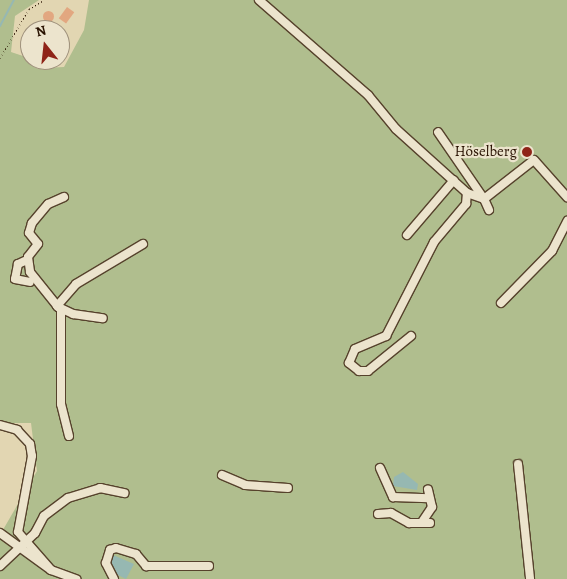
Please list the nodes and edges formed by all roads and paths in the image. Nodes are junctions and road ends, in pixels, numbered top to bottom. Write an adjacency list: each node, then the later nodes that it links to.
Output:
1 (44, 0): 3 (path)
2 (260, 0): 5 (lane)
3 (0, 58)
4 (438, 132): 9 (lane)
5 (454, 180): 6 (lane); 12 (lane)
6 (467, 193): 9 (lane); 19 (lane)
7 (64, 197): 14 (lane)
8 (567, 197): 9 (lane)
9 (484, 199): 10 (lane)
10 (489, 210)
11 (567, 220): 16 (lane)
12 (407, 235)
13 (143, 244): 17 (lane)
14 (27, 260): 15 (lane); 17 (lane)
15 (30, 282)
16 (501, 303)
17 (59, 308): 18 (lane); 21 (lane)
18 (104, 318)
19 (411, 336)
20 (0, 425): 31 (lane)
21 (69, 436)
22 (518, 464): 38 (lane)
23 (380, 468): 28 (lane)
24 (222, 475): 25 (lane)
25 (288, 488)
26 (428, 489): 28 (lane)
27 (124, 493): 31 (lane)
28 (429, 498): 29 (lane)
29 (378, 514)
30 (0, 533): 32 (lane)
31 (25, 542): 32 (lane); 35 (lane)
32 (20, 548): 33 (lane); 35 (lane)
33 (0, 566)
34 (209, 566): 37 (lane)
35 (51, 570): 36 (lane)
36 (76, 579)
37 (114, 579)
38 (530, 579)

